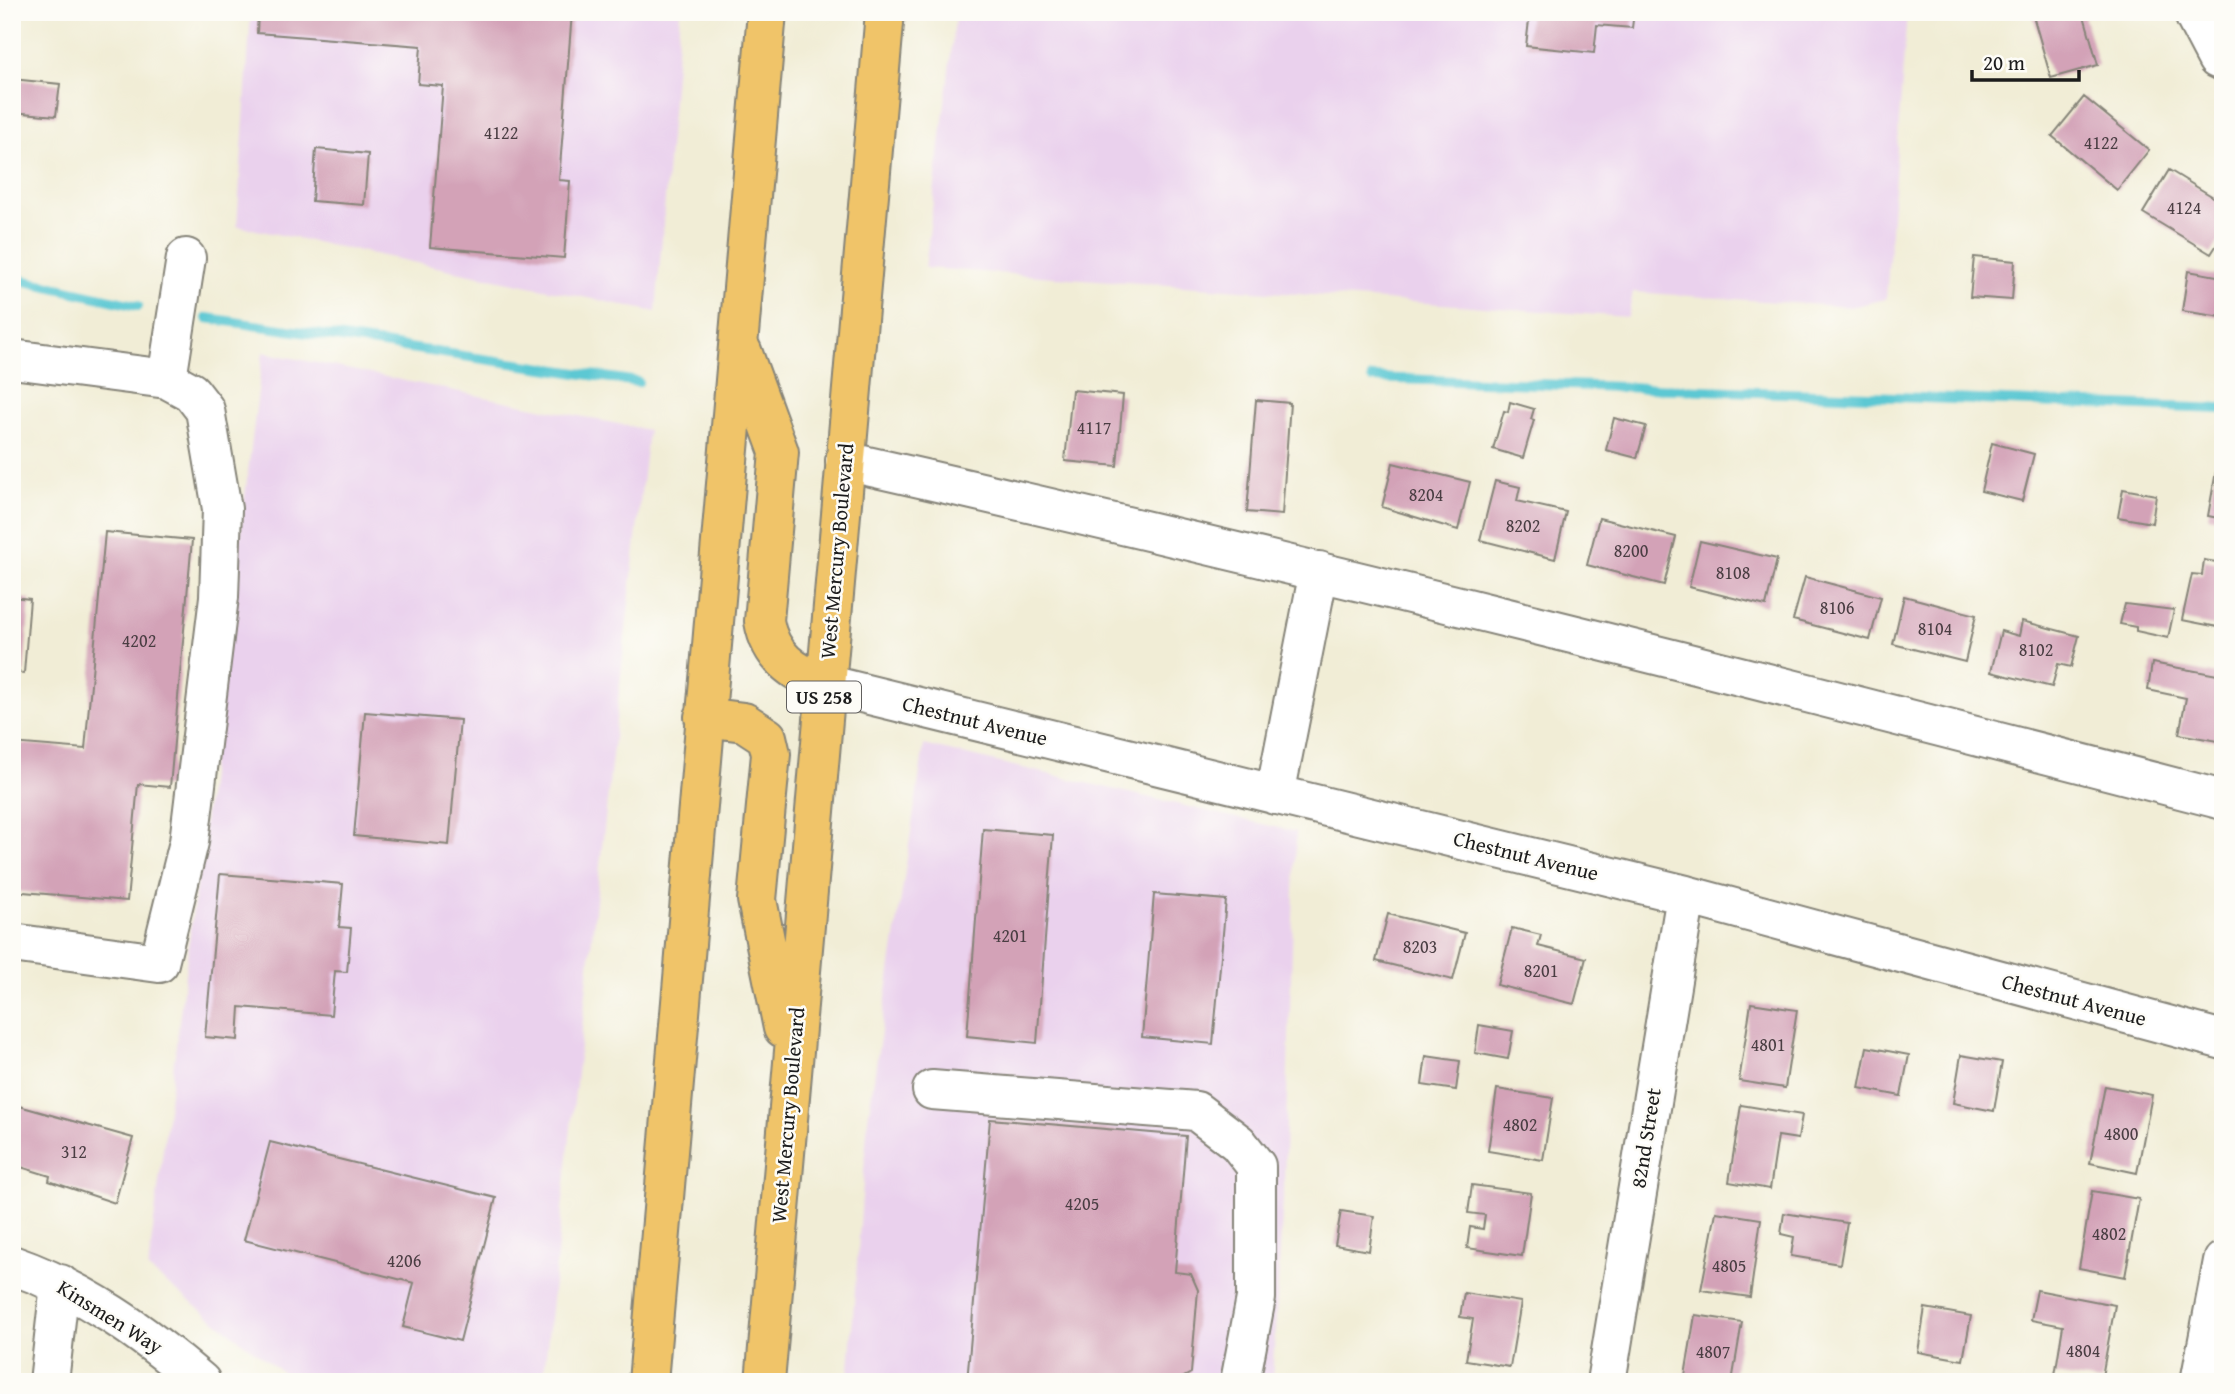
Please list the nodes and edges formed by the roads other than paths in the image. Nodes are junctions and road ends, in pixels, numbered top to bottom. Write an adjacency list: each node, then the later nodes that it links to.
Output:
1 (767, 12): 6 (highway)
2 (885, 12): 9 (highway, West Mercury Boulevard / US 258)
3 (2195, 12): 4 (street)
4 (2223, 61)
5 (186, 258): 8 (street)
6 (738, 339): 11 (highway); 12 (highway)
7 (12, 359): 8 (street)
8 (167, 379): 16 (street)
9 (845, 461): 10 (street); 11 (highway, West Mercury Boulevard / US 258)
10 (1319, 571): 13 (street); 14 (street)
11 (825, 684): 13 (street, Chestnut Avenue); 18 (highway, West Mercury Boulevard / US 258)
12 (704, 717): 18 (highway); 25 (highway)
13 (1275, 795): 15 (street, Chestnut Avenue)
14 (2223, 800)
15 (1686, 895): 17 (street, Chestnut Avenue); 28 (street, 82nd Street)
16 (12, 943)
17 (2223, 1040)
18 (791, 1072): 26 (highway, West Mercury Boulevard / US 258)
19 (932, 1090): 27 (street)
20 (2223, 1261): 29 (street)
21 (12, 1265): 22 (street, Kinsmen Way)
22 (60, 1284): 23 (street); 24 (street, Kinsmen Way)
23 (49, 1382)
24 (201, 1382)
25 (648, 1382)
26 (765, 1382)
27 (1240, 1382)
28 (1606, 1382)
29 (2200, 1382)

